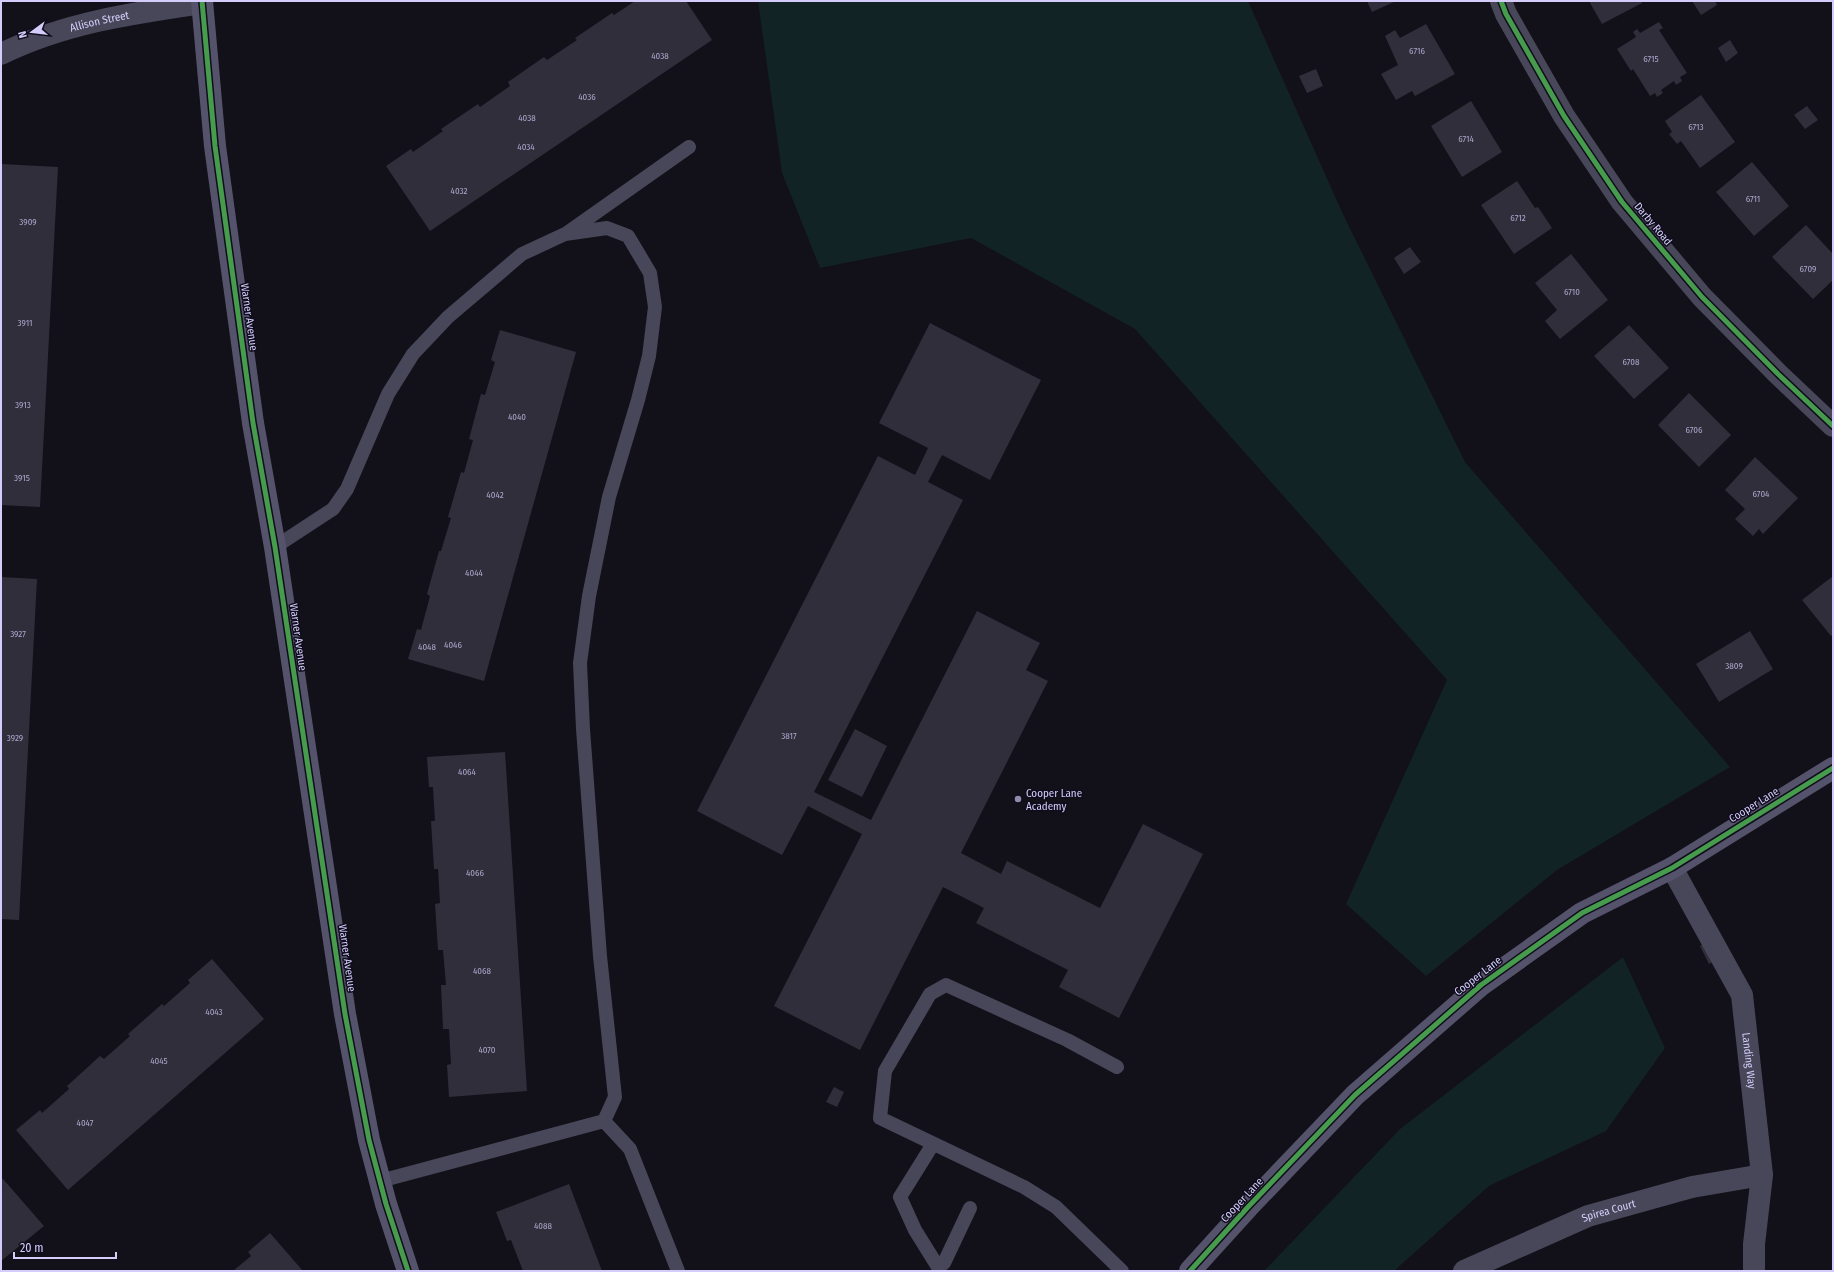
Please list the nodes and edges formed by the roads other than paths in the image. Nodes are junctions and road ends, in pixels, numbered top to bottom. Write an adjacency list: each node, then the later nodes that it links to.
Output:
1 (1501, 1): 6 (street, Darby Road)
2 (202, 2): 3 (street, Allison Street); 7 (street, Warner Avenue)
3 (1, 54)
4 (689, 147): 5 (lane)
5 (565, 234): 7 (lane); 11 (lane)
6 (1833, 426)
7 (275, 547): 14 (street, Warner Avenue)
8 (1833, 768): 9 (street, Cooper Lane)
9 (1672, 868): 13 (street, Landing Way); 19 (street, Cooper Lane)
10 (1116, 1067): 12 (lane)
11 (604, 1121): 14 (lane); 17 (lane)
12 (933, 1144): 15 (lane); 18 (lane)
13 (1762, 1175): 20 (street, Spirea Court); 21 (street, Landing Way)
14 (380, 1181): 16 (street, Warner Avenue)
15 (970, 1208)
16 (408, 1271)
17 (678, 1271)
18 (1122, 1271)
19 (1190, 1271)
20 (1464, 1271)
21 (1754, 1271)

